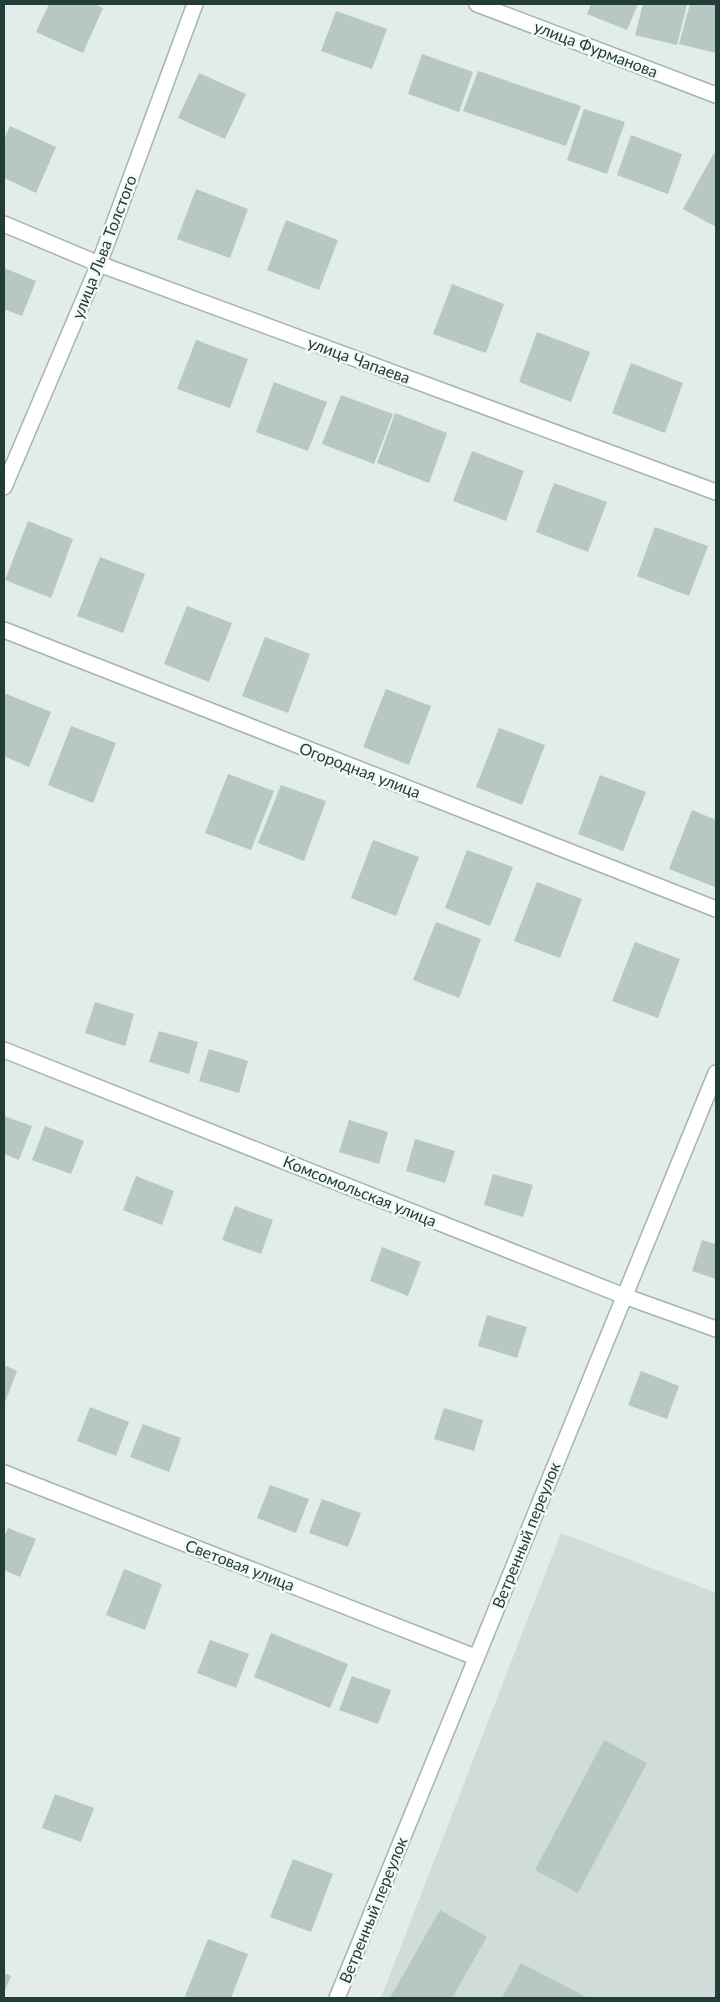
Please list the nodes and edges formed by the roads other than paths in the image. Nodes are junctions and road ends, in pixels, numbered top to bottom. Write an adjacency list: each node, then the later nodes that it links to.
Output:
1 (195, 4): 5 (street, улица Льва Толстого)
2 (477, 4): 3 (street, улица Фурманова)
3 (716, 94)
4 (4, 224): 5 (street, улица Чапаева)
5 (100, 264): 6 (street, улица Льва Толстого); 7 (street, улица Чапаева)
6 (4, 487)
7 (716, 492)
8 (4, 630): 9 (street, Огородная улица)
9 (716, 909)
10 (4, 1050): 12 (street, Комсомольская улица)
11 (716, 1073): 12 (street, Ветренный переулок)
12 (624, 1296): 13 (street, Комсомольская улица); 15 (street, Ветренный переулок)
13 (716, 1329)
14 (4, 1473): 15 (street, Световая улица)
15 (476, 1657): 16 (street, Ветренный переулок)
16 (337, 1998)

